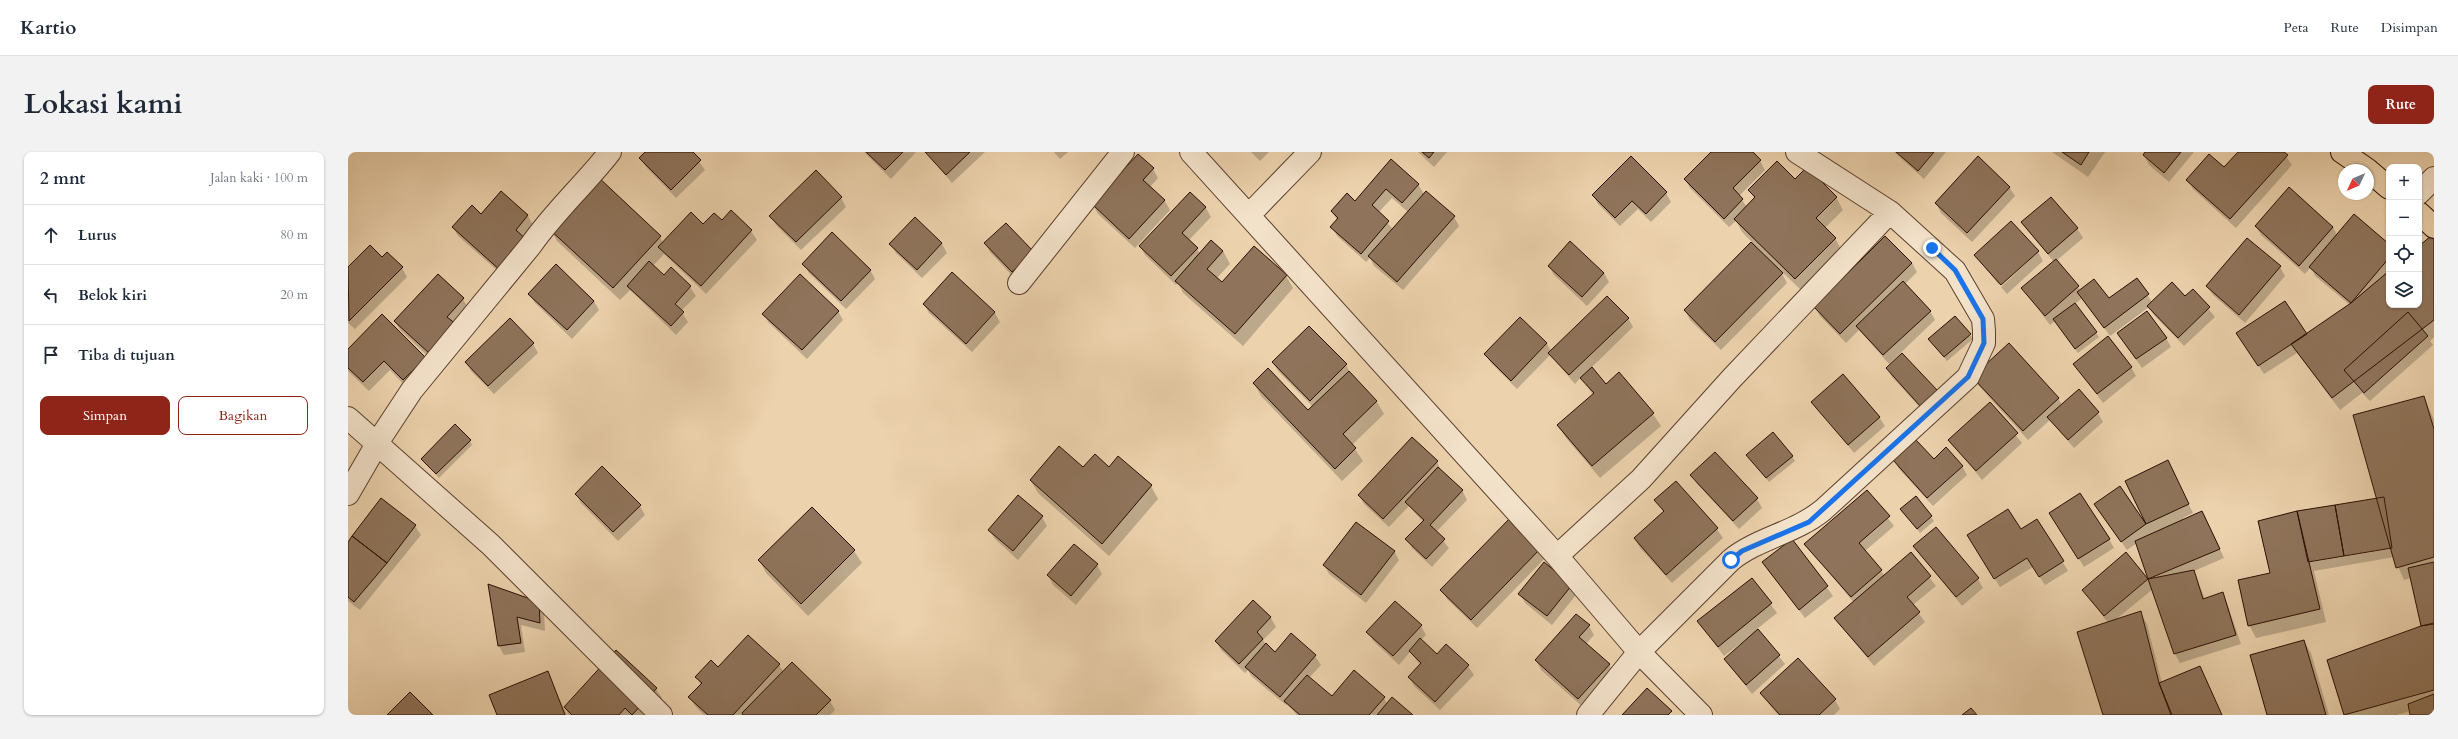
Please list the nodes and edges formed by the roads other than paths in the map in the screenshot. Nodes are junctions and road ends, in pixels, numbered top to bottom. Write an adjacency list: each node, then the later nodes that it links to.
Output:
1 (610, 152): 18 (street)
2 (1123, 152): 16 (street)
3 (1191, 152): 13 (street)
4 (1310, 152): 13 (street)
5 (1796, 152): 12 (street)
6 (2342, 152): 7 (highway)
7 (2359, 164)
8 (2374, 175): 10 (highway)
9 (2434, 178): 11 (street)
10 (2386, 185)
11 (2422, 190)
12 (1890, 212): 20 (street); 21 (street)
13 (1249, 215): 20 (street)
14 (2422, 216): 15 (highway)
15 (2434, 227)
16 (1018, 283)
17 (348, 418): 18 (street)
18 (377, 445): 19 (street); 22 (street)
19 (348, 494)
20 (1557, 556): 21 (street)
21 (1639, 652): 23 (street); 24 (street)
22 (661, 715)
23 (1588, 715)
24 (1701, 715)

